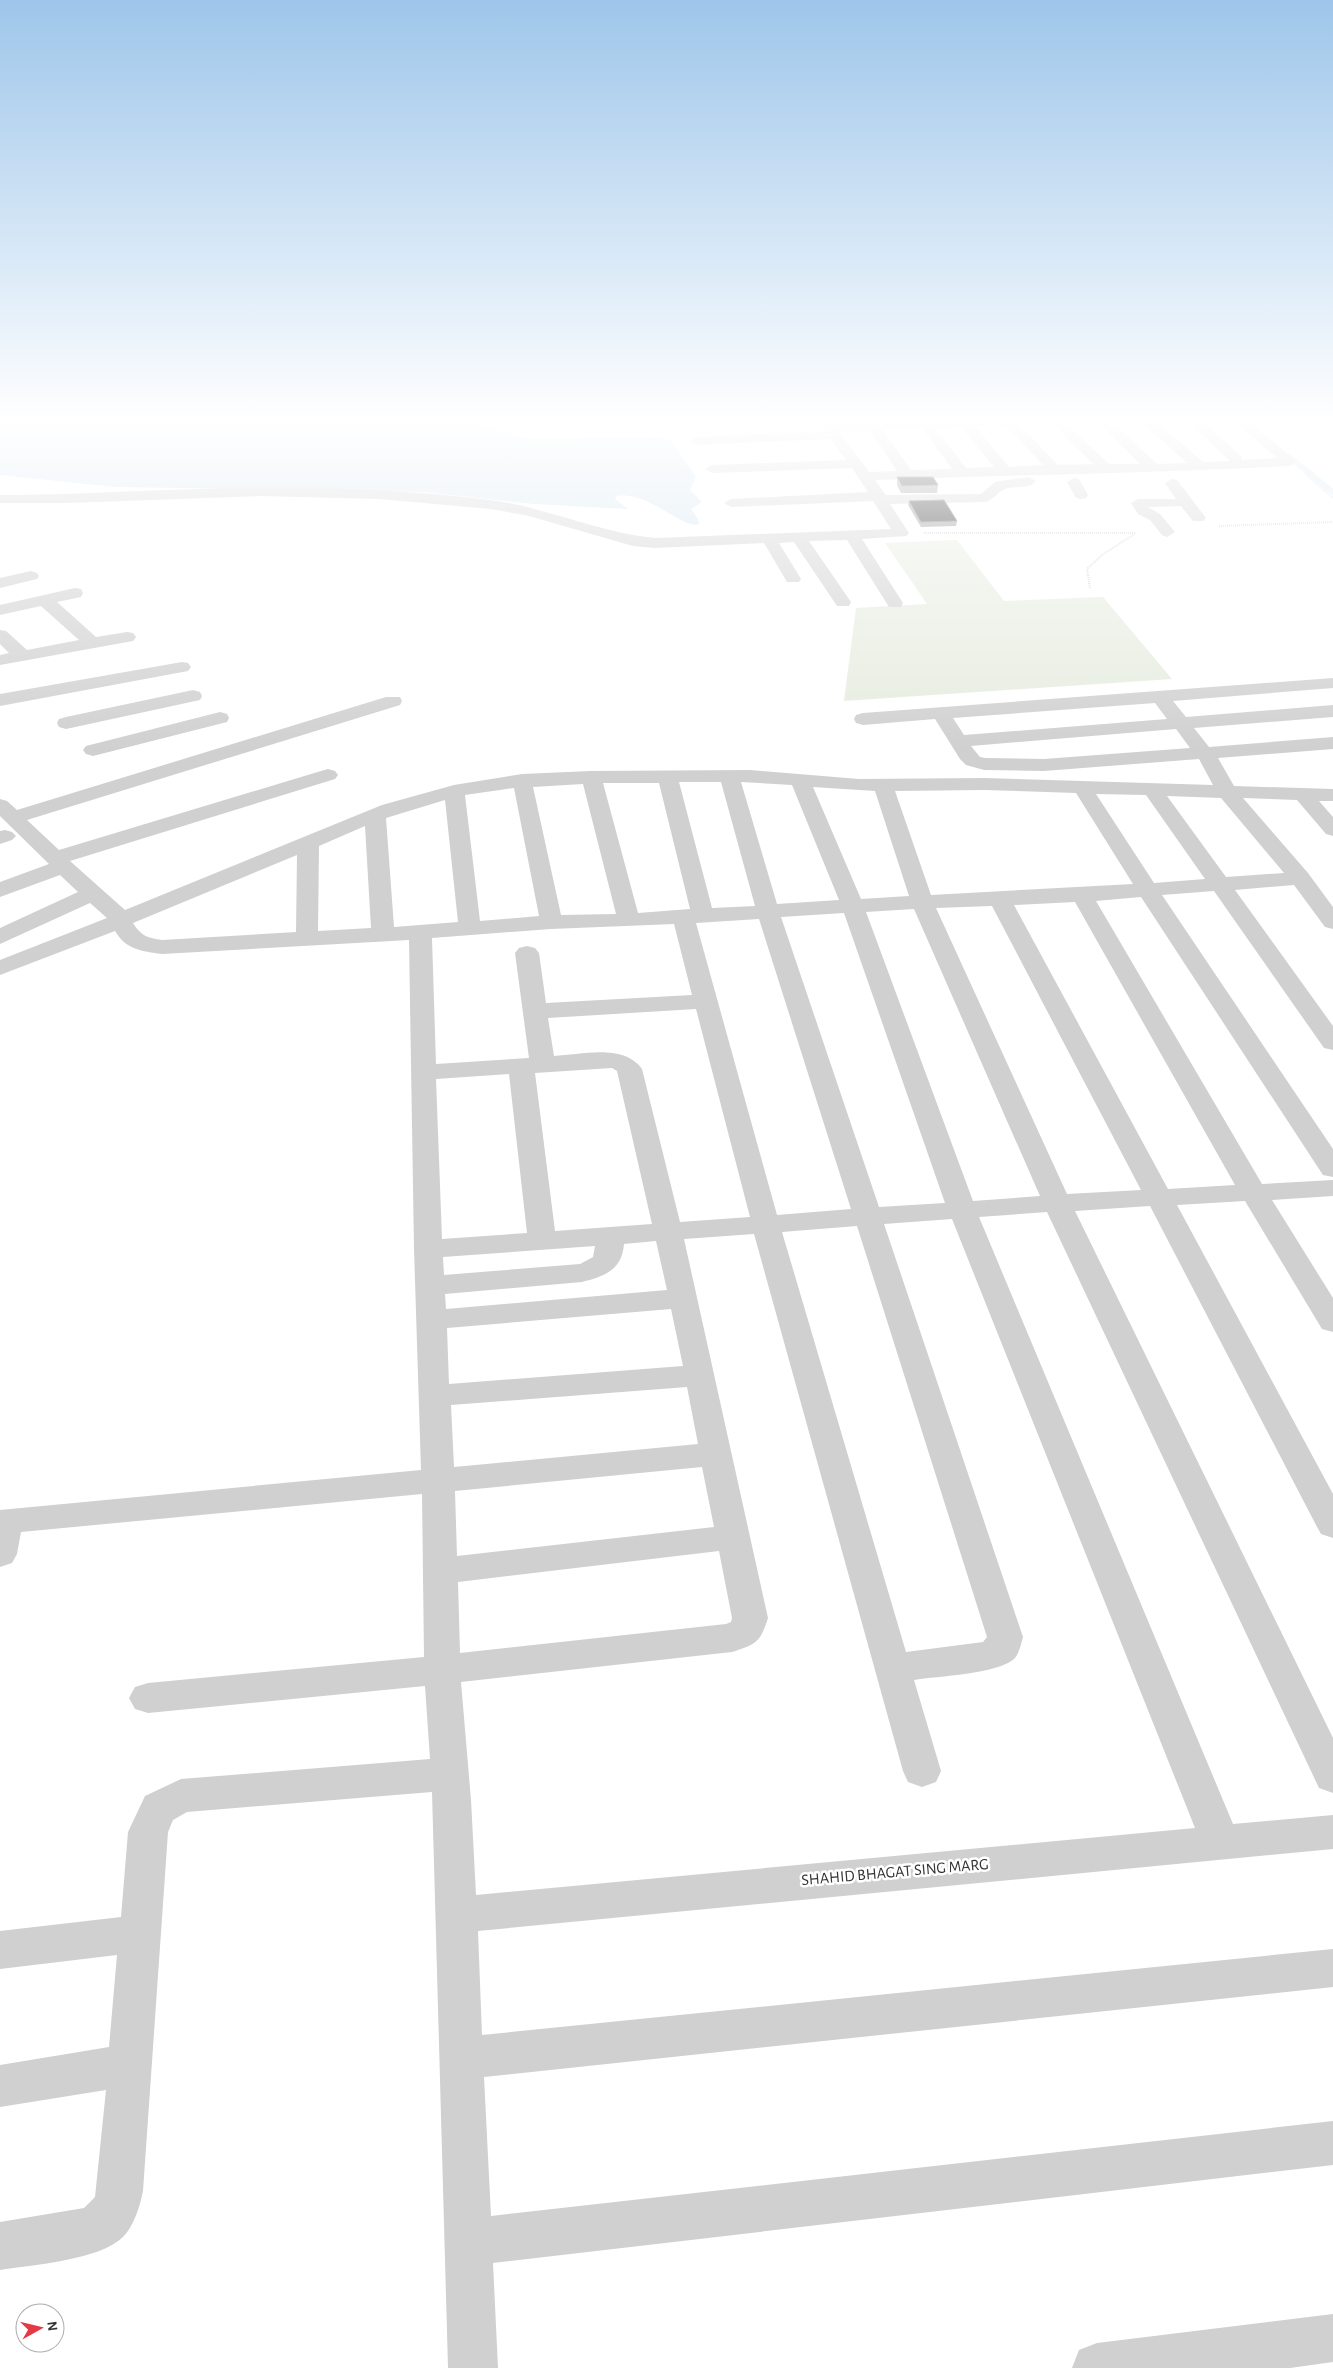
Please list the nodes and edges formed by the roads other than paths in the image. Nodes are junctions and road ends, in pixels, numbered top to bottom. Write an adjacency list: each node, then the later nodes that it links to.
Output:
1 (593, 530): 7 (street)
2 (899, 530): 5 (street)
3 (1166, 530): 4 (street)
4 (1168, 532)
5 (852, 536): 6 (street); 14 (street)
6 (799, 538): 7 (street); 13 (street)
7 (769, 539): 9 (street)
8 (31, 576): 10 (street)
9 (793, 579)
10 (0, 583)
11 (76, 593): 12 (street)
12 (45, 600): 15 (street); 18 (street)
13 (843, 602)
14 (895, 603)
15 (0, 610)
16 (0, 635): 19 (street)
17 (127, 636): 18 (street)
18 (92, 643): 19 (street)
19 (22, 656): 20 (street)
20 (0, 660)
21 (182, 667): 23 (street)
22 (1333, 683): 25 (street)
23 (44, 692): 26 (street); 32 (street)
24 (193, 696): 32 (street)
25 (1160, 697): 29 (street); 33 (street)
26 (0, 700)
27 (393, 701): 36 (street)
28 (1333, 711): 33 (street)
29 (940, 713): 31 (street); 34 (street)
30 (220, 718): 36 (street)
31 (863, 719)
32 (66, 723): 36 (street)
33 (1183, 724): 34 (street); 38 (street)
34 (958, 741): 38 (street)
35 (1333, 743): 38 (street)
36 (110, 766): 51 (street)
37 (328, 775): 54 (street)
38 (1218, 775): 46 (street); 48 (street); 55 (street)
39 (667, 776): 40 (street); 41 (street); 65 (street)
40 (729, 776): 43 (street); 64 (street)
41 (591, 777): 42 (street); 66 (street)
42 (522, 780): 47 (street); 67 (street)
43 (800, 780): 44 (street); 62 (street)
44 (883, 785): 45 (street); 61 (street)
45 (1082, 787): 46 (street); 58 (street)
46 (1152, 790): 56 (street)
47 (454, 791): 50 (street); 69 (street)
48 (1303, 794): 49 (street); 52 (street)
49 (1333, 795)
50 (375, 815): 53 (street); 71 (street)
51 (3, 826): 54 (street)
52 (1333, 830)
53 (308, 841): 63 (street); 73 (street)
54 (60, 862): 57 (street); 63 (street)
55 (1300, 878): 56 (street); 68 (street)
56 (1222, 884): 58 (street); 78 (street)
57 (0, 890)
58 (1148, 890): 59 (street); 81 (street)
59 (1082, 895): 60 (street); 83 (street)
60 (1000, 898): 61 (street); 84 (street)
61 (922, 902): 62 (street); 85 (street)
62 (853, 907): 64 (street); 86 (street)
63 (108, 908): 72 (street); 73 (street); 75 (street)
64 (768, 912): 65 (street); 87 (street)
65 (693, 916): 66 (street); 76 (street)
66 (629, 920): 67 (street)
67 (551, 922): 69 (street)
68 (1333, 922)
69 (470, 928): 70 (street)
70 (420, 932): 71 (street); 80 (street)
71 (383, 934): 73 (street)
72 (0, 937)
73 (307, 940)
74 (527, 953): 77 (street)
75 (0, 968)
76 (706, 1001): 77 (street); 88 (street)
77 (535, 1011): 79 (street)
78 (1333, 1043)
79 (532, 1065): 80 (street); 89 (street); 91 (street)
80 (424, 1072): 92 (street)
81 (1333, 1169)
82 (1333, 1188): 83 (street)
83 (1253, 1192): 84 (street); 94 (street)
84 (1159, 1197): 85 (street); 100 (street)
85 (1057, 1203): 86 (street); 109 (street)
86 (962, 1210): 87 (street); 111 (street)
87 (868, 1217): 88 (street); 104 (street)
88 (766, 1225): 89 (street); 104 (street)
89 (668, 1233): 90 (street); 93 (street)
90 (610, 1236): 91 (street); 92 (street)
91 (542, 1241): 92 (street)
92 (430, 1285): 93 (street); 96 (street)
93 (684, 1298): 95 (street)
94 (1333, 1322)
95 (699, 1375): 96 (street); 97 (street)
96 (434, 1396): 98 (street)
97 (716, 1454): 98 (street); 101 (street)
98 (438, 1480): 99 (street); 103 (street)
99 (3, 1522): 102 (street)
100 (1333, 1525)
101 (734, 1537): 103 (street); 105 (street)
102 (0, 1554)
103 (439, 1571): 105 (street)
104 (892, 1668): 107 (street)
105 (442, 1670): 106 (street); 108 (street)
106 (148, 1698)
107 (922, 1770)
108 (450, 1774): 112 (street); 113 (street)
109 (1333, 1777)
110 (1333, 1832): 111 (street, SHAHID BHAGAT SING MARG)
111 (1221, 1843): 112 (street, SHAHID BHAGAT SING MARG)
112 (457, 1914): 116 (street)
113 (140, 1934): 114 (street); 117 (street)
114 (0, 1950)
115 (1333, 1968): 116 (street)
116 (462, 2058): 120 (street)
117 (130, 2065): 118 (street); 121 (street)
118 (0, 2086)
119 (1333, 2143): 120 (street)
120 (468, 2242): 123 (street)
121 (0, 2246)
122 (1333, 2338): 124 (street)
123 (473, 2368)
124 (1097, 2368)

